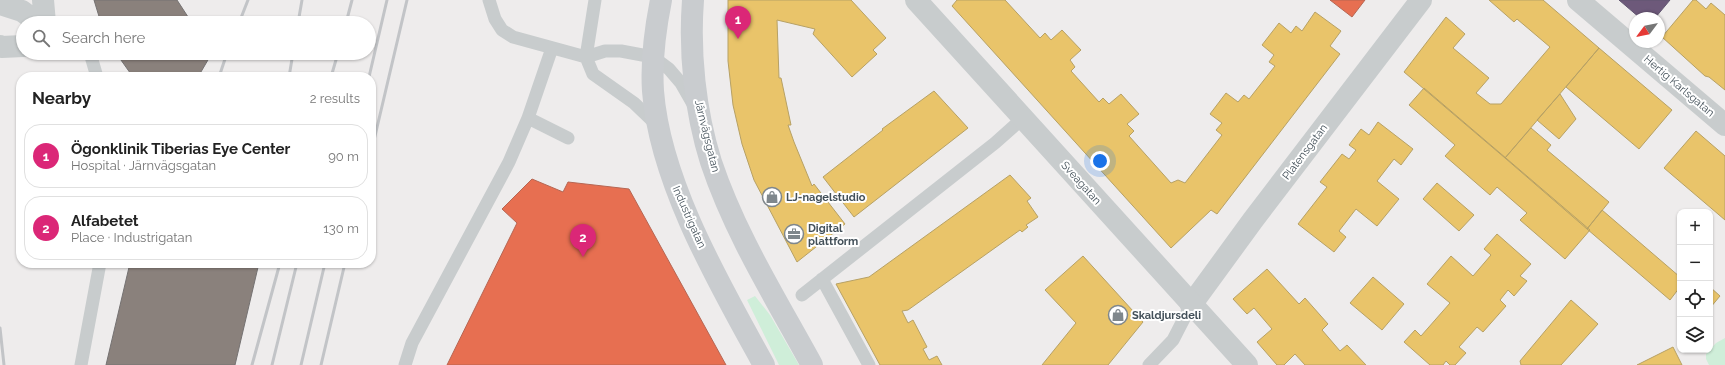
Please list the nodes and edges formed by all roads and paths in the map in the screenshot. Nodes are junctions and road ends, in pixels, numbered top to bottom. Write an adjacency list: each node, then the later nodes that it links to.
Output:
1 (43, 0): 11 (street)
2 (489, 0): 14 (lane)
3 (595, 0): 15 (lane)
4 (661, 0): 16 (main road)
5 (693, 0): 19 (main road, Järnvägsgatan)
6 (916, 0): 21 (street, Sveagatan)
7 (1421, 0): 28 (street, Platensgatan)
8 (1578, 0): 22 (street, Hertig Karlsgatan)
9 (0, 4): 10 (street)
10 (29, 16)
11 (44, 16)
12 (0, 46): 13 (street)
13 (16, 46)
14 (552, 48): 15 (lane); 20 (lane)
15 (586, 56): 16 (lane); 23 (lane)
16 (653, 57): 19 (lane); 23 (main road, Industrigatan)
17 (92, 60): 18 (lane)
18 (96, 72)
19 (700, 116): 32 (main road, Järnvägsgatan)
20 (528, 118): 24 (lane); 30 (lane)
21 (1024, 118): 26 (lane); 28 (street, Sveagatan)
22 (1725, 125)
23 (659, 126): 31 (main road, Industrigatan)
24 (568, 138)
25 (99, 268): 29 (lane)
26 (822, 279): 27 (lane); 33 (lane)
27 (802, 295)
28 (1191, 305): 34 (lane); 35 (street, Sveagatan)
29 (81, 365)
30 (405, 365)
31 (764, 365)
32 (812, 365)
33 (869, 365)
34 (1149, 365)
35 (1247, 365)

